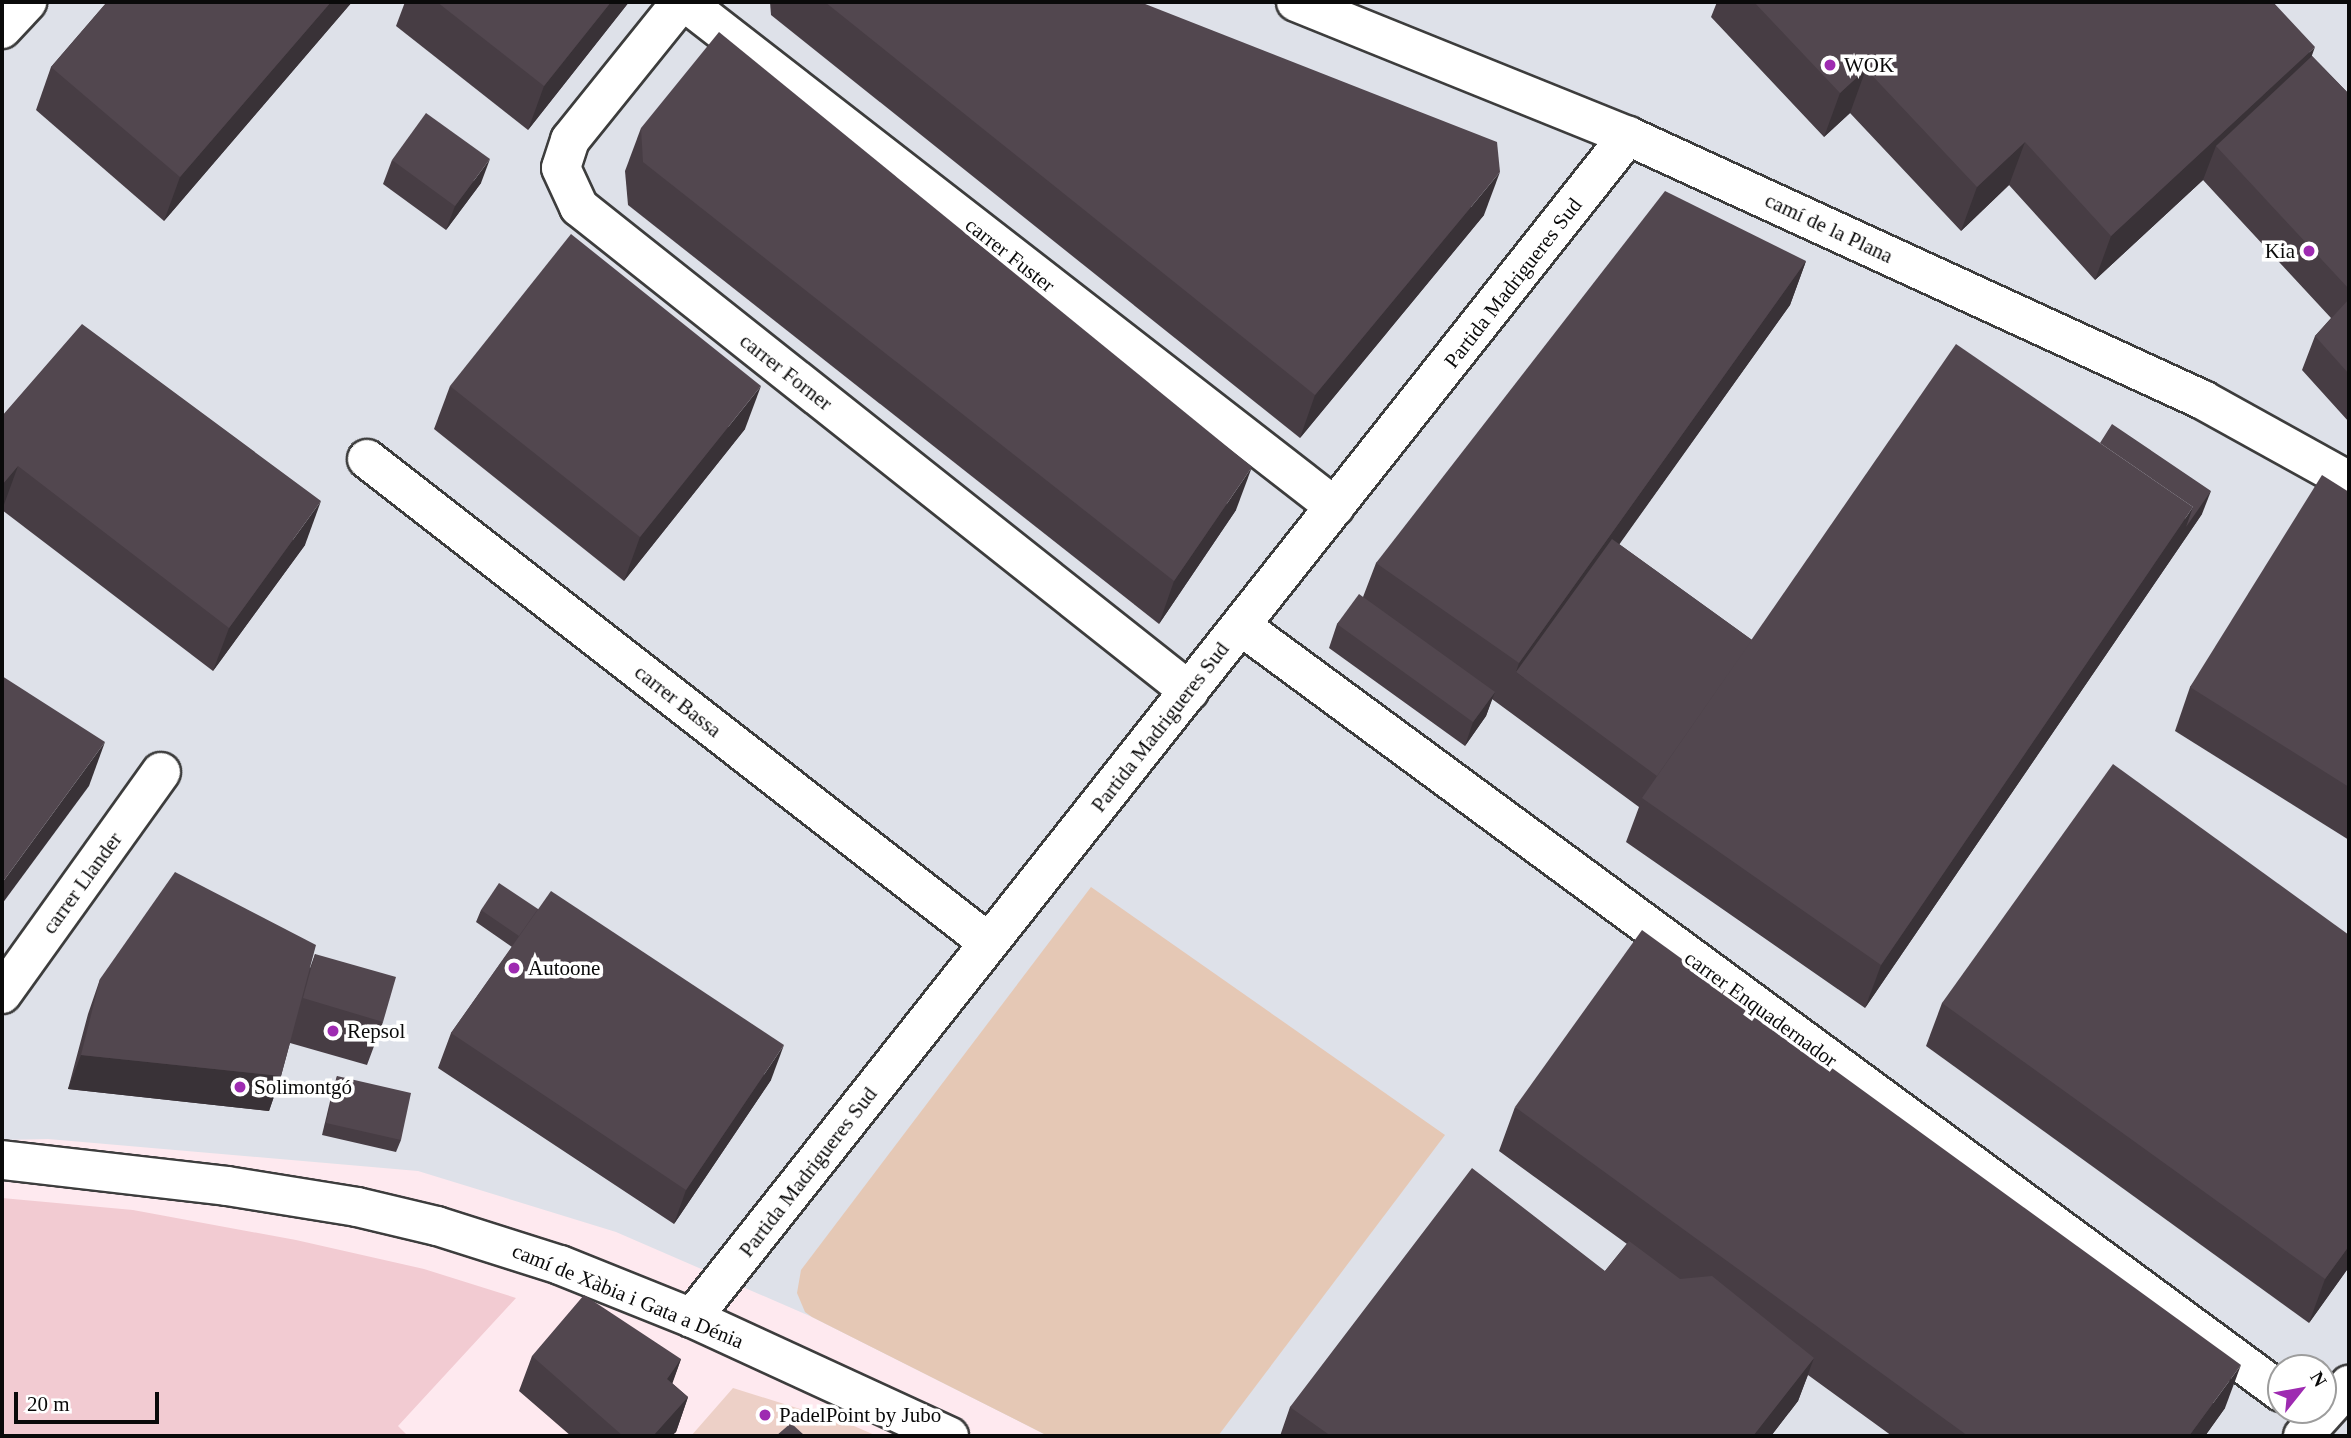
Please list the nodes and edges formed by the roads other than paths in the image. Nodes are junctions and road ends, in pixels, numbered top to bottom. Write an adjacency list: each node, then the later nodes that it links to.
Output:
1 (27, 2): 4 (street)
2 (683, 2): 8 (street, carrer Fuster); 10 (street, carrer Forner)
3 (1296, 2): 5 (street, camí de la Plana)
4 (2, 29)
5 (1628, 136): 7 (street, camí de la Plana); 8 (street, Partida Madrigueres Sud)
6 (367, 459): 12 (street, carrer Bassa)
7 (2349, 481)
8 (1335, 507): 9 (street, Partida Madrigueres Sud)
9 (1241, 626): 10 (street, Partida Madrigueres Sud); 16 (street, carrer Enquadernador)
10 (1189, 691): 12 (street, Partida Madrigueres Sud)
11 (161, 772): 13 (street, carrer Llander)
12 (989, 943): 15 (street, Partida Madrigueres Sud)
13 (2, 994)
14 (2, 1160): 15 (street, camí de Xàbia i Gata a Dénia)
15 (692, 1318): 17 (street, camí de Xàbia i Gata a Dénia)
16 (2267, 1382)
17 (948, 1436)

